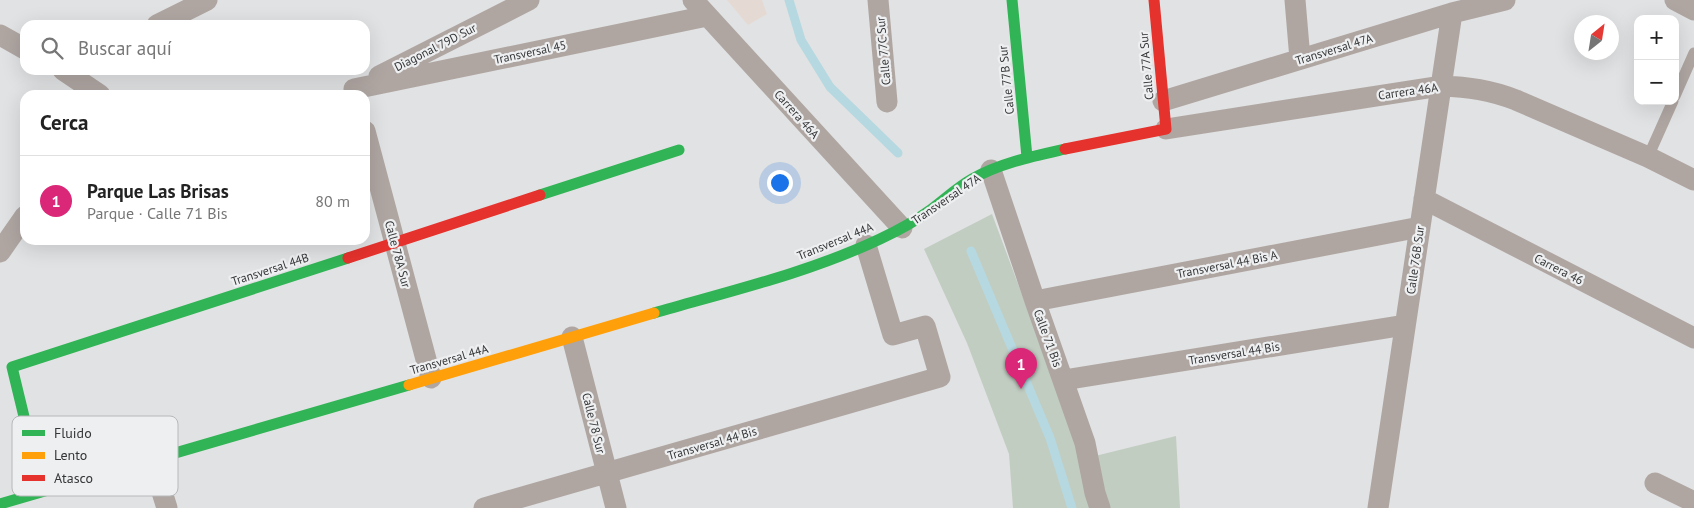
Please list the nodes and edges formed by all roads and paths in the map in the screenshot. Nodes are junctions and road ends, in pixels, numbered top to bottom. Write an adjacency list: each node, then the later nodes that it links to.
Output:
1 (207, 0): 11 (street)
2 (529, 0): 20 (street, Diagonal 79D Sur)
3 (692, 0): 10 (street, Carrera 46A)
4 (878, 0): 23 (street, Calle 77C Sur)
5 (1012, 0): 28 (street, Calle 77B Sur)
6 (1154, 0): 22 (street, Calle 77A Sur)
7 (1295, 0): 15 (street)
8 (1505, 0): 9 (street, Transversal 47A)
9 (1452, 13): 15 (street, Transversal 47A); 17 (street, Calle 76B Sur)
10 (707, 16): 21 (street, Transversal 45); 35 (street, Carrera 46A)
11 (167, 20)
12 (0, 36): 13 (street)
13 (20, 46)
14 (1694, 53): 18 (lane)
15 (1300, 59): 22 (street, Transversal 47A)
16 (72, 75): 19 (street)
17 (1441, 86): 25 (street, Carrera 46A); 29 (street, Carrera 46A); 32 (street, Calle 76B Sur)
18 (1679, 87)
19 (93, 90)
20 (356, 90)
21 (364, 90)
22 (1163, 101): 25 (street, Calle 77A Sur)
23 (887, 102)
24 (1671, 105): 29 (lane)
25 (1166, 129): 28 (street, Transversal 47A)
26 (370, 149): 36 (street, Calle 78A Sur)
27 (679, 150): 36 (street, Transversal 44B)
28 (1027, 157): 30 (street, Transversal 47A)
29 (1648, 157): 31 (street, Carrera 46A)
30 (991, 170): 35 (street, Transversal 47A); 39 (street, Calle 71 Bis)
31 (1694, 180)
32 (1424, 199): 34 (street, Calle 76B Sur); 42 (street, Carrera 46)
33 (20, 223): 38 (street)
34 (1420, 227): 39 (street, Transversal 44 Bis A); 40 (street, Calle 76B Sur)
35 (902, 228): 37 (street, Transversal 44A)
36 (395, 243): 43 (street, Calle 78A Sur); 45 (street, Transversal 44B)
37 (866, 245): 41 (street, Transversal 44A); 47 (street, Transversal 44 Bis)
38 (0, 252)
39 (1034, 301): 44 (street, Calle 71 Bis)
40 (1405, 325): 44 (street, Transversal 44 Bis); 57 (street, Calle 76B Sur)
41 (572, 337): 43 (street, Transversal 44A); 47 (street, Calle 78 Sur)
42 (1694, 338)
43 (431, 378): 46 (street, Transversal 44A)
44 (1064, 380): 56 (street, Calle 71 Bis)
45 (24, 416)
46 (178, 452)
47 (606, 473): 54 (street, Transversal 44 Bis); 55 (street, Calle 78 Sur)
48 (1655, 483): 51 (street)
49 (26, 496): 52 (street, Transversal 44A)
50 (163, 496): 53 (street)
51 (1694, 502)
52 (0, 504)
53 (167, 508)
54 (484, 508)
55 (616, 508)
56 (1100, 508)
57 (1378, 508)

